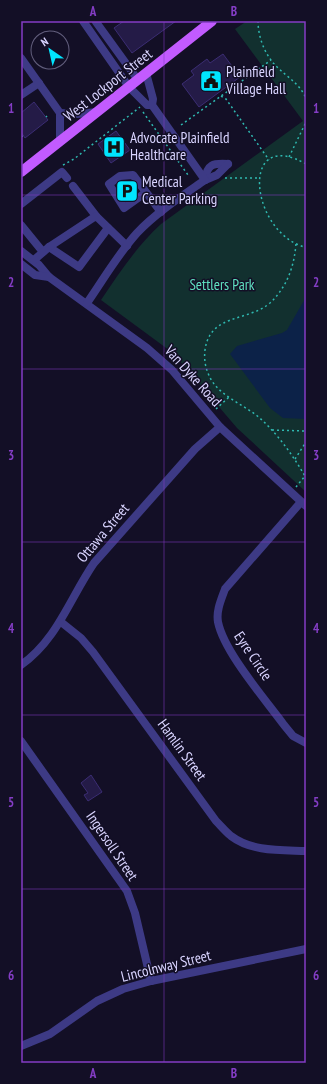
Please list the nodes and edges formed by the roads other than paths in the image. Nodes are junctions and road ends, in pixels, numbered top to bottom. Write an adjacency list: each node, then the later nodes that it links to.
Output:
1 (83, 21): 4 (street)
2 (212, 21): 6 (main road, West Lockport Street)
3 (97, 22): 4 (street); 7 (street)
4 (88, 28): 9 (street)
5 (21, 58): 8 (street)
6 (146, 73): 7 (main road, West Lockport Street); 11 (street)
7 (138, 80): 9 (main road, West Lockport Street)
8 (39, 83): 10 (street); 13 (street)
9 (128, 87): 11 (street); 12 (main road, West Lockport Street)
10 (21, 95)
11 (152, 105): 20 (street)
12 (97, 112): 13 (street); 14 (main road, West Lockport Street)
13 (60, 113): 14 (street)
14 (60, 141): 15 (main road, West Lockport Street)
15 (21, 172)
16 (67, 178): 19 (street)
17 (73, 186): 21 (street)
18 (145, 193): 18 (street); 20 (street)
19 (21, 204)
20 (161, 212): 24 (street)
21 (96, 216): 23 (street); 25 (street)
22 (21, 225): 25 (street)
23 (108, 228): 24 (street); 25 (street)
24 (127, 246): 30 (street)
25 (46, 250): 27 (street)
26 (21, 251): 27 (street, Van Dyke Road)
27 (34, 260): 29 (street, Van Dyke Road)
28 (21, 264): 29 (street, Van Dyke Road)
29 (49, 277): 30 (street, Van Dyke Road)
30 (87, 303): 31 (street, Van Dyke Road)
31 (220, 427): 32 (street, Van Dyke Road); 33 (street, Ottawa Street)
32 (304, 504): 36 (street, Eyre Circle)
33 (61, 622): 34 (street, Ottawa Street); 37 (street, Hamlin Street)
34 (21, 665)
35 (21, 741): 39 (street, Ingersoll Street)
36 (306, 743)
37 (306, 851)
38 (306, 949): 39 (street, Lincolnway Street)
39 (151, 981): 40 (street, Lincolnway Street)
40 (21, 1046)

